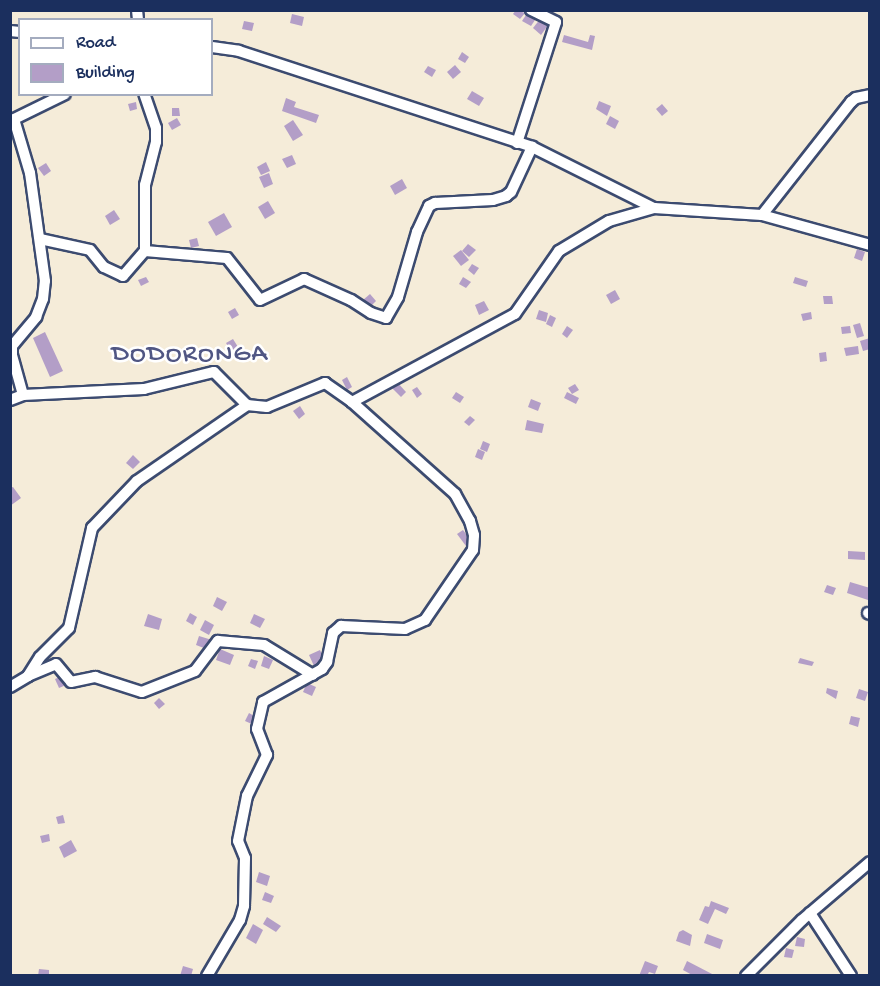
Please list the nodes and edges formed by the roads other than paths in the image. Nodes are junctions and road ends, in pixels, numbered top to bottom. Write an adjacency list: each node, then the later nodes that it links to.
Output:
1 (531, 10): 7 (street)
2 (213, 47): 7 (street)
3 (870, 95): 10 (street)
4 (61, 96): 6 (street)
5 (145, 96): 13 (street)
6 (12, 120): 11 (street)
7 (517, 143): 8 (street)
8 (532, 147): 9 (street); 13 (street)
9 (654, 208): 10 (street); 17 (street)
10 (762, 215): 12 (street)
11 (40, 239): 13 (street); 14 (street)
12 (870, 245)
13 (145, 251)
14 (11, 354): 15 (street)
15 (23, 395): 16 (street); 18 (street)
16 (10, 400)
17 (351, 402): 18 (street); 19 (street)
18 (247, 405): 20 (street)
19 (313, 675): 20 (street); 24 (street)
20 (28, 676): 21 (street)
21 (10, 687)
22 (870, 862): 23 (street)
23 (810, 913): 25 (street); 26 (street)
24 (207, 975)
25 (746, 975)
26 (851, 975)

